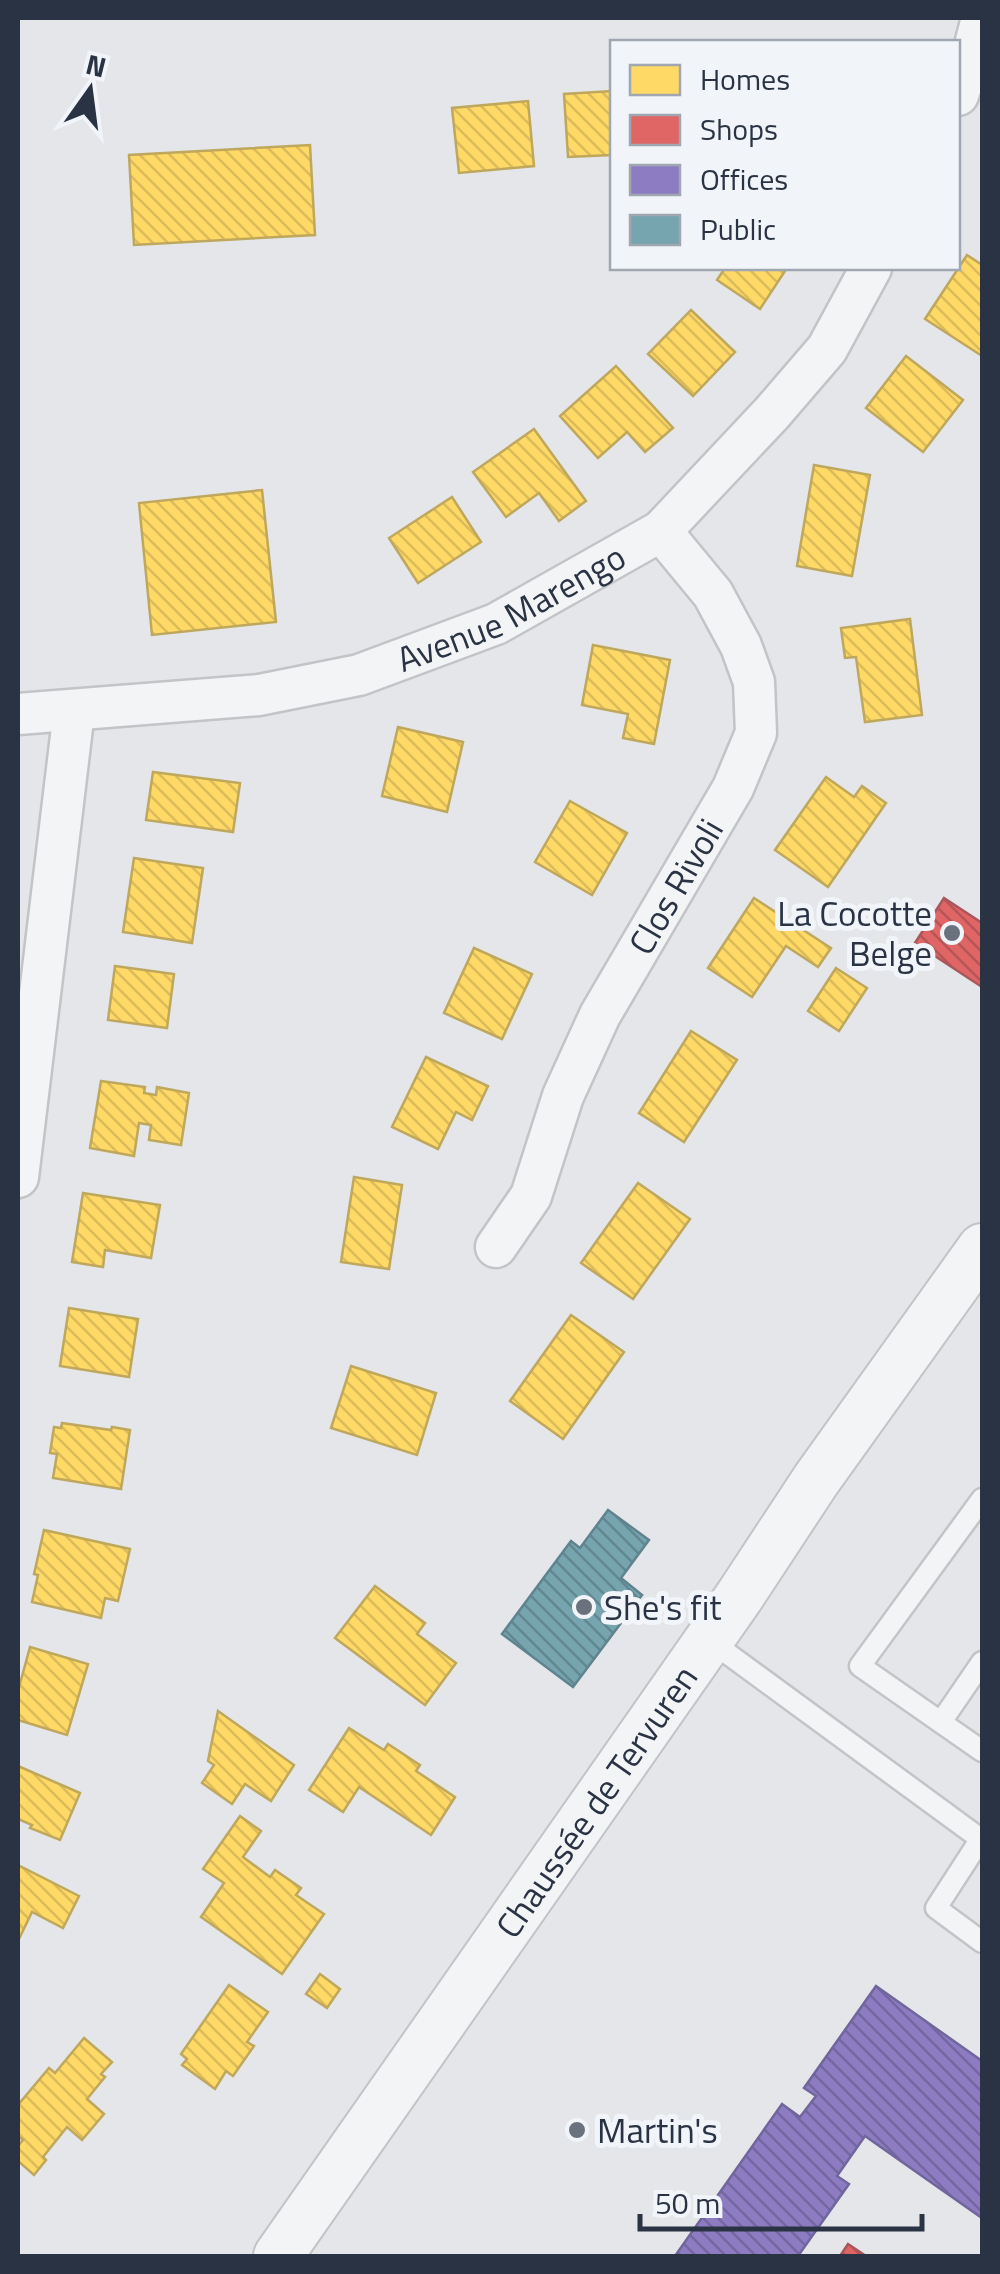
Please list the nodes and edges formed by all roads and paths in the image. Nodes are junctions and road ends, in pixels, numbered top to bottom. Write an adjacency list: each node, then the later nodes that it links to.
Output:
1 (982, 18): 2 (street)
2 (960, 88)
3 (870, 270): 4 (street, Avenue Marengo)
4 (661, 531): 5 (street, Avenue Marengo); 8 (street, Clos Rivoli)
5 (74, 711): 6 (street, Avenue Marengo); 7 (street)
6 (18, 714)
7 (18, 1176)
8 (496, 1246)
9 (982, 1248): 11 (street, Chaussée de Tervuren)
10 (982, 1498): 13 (lane)
11 (709, 1640): 15 (lane); 17 (street, Chaussée de Tervuren)
12 (982, 1662): 13 (lane)
13 (941, 1722): 14 (lane)
14 (982, 1751)
15 (982, 1839): 16 (lane)
16 (982, 1942)
17 (278, 2256)

